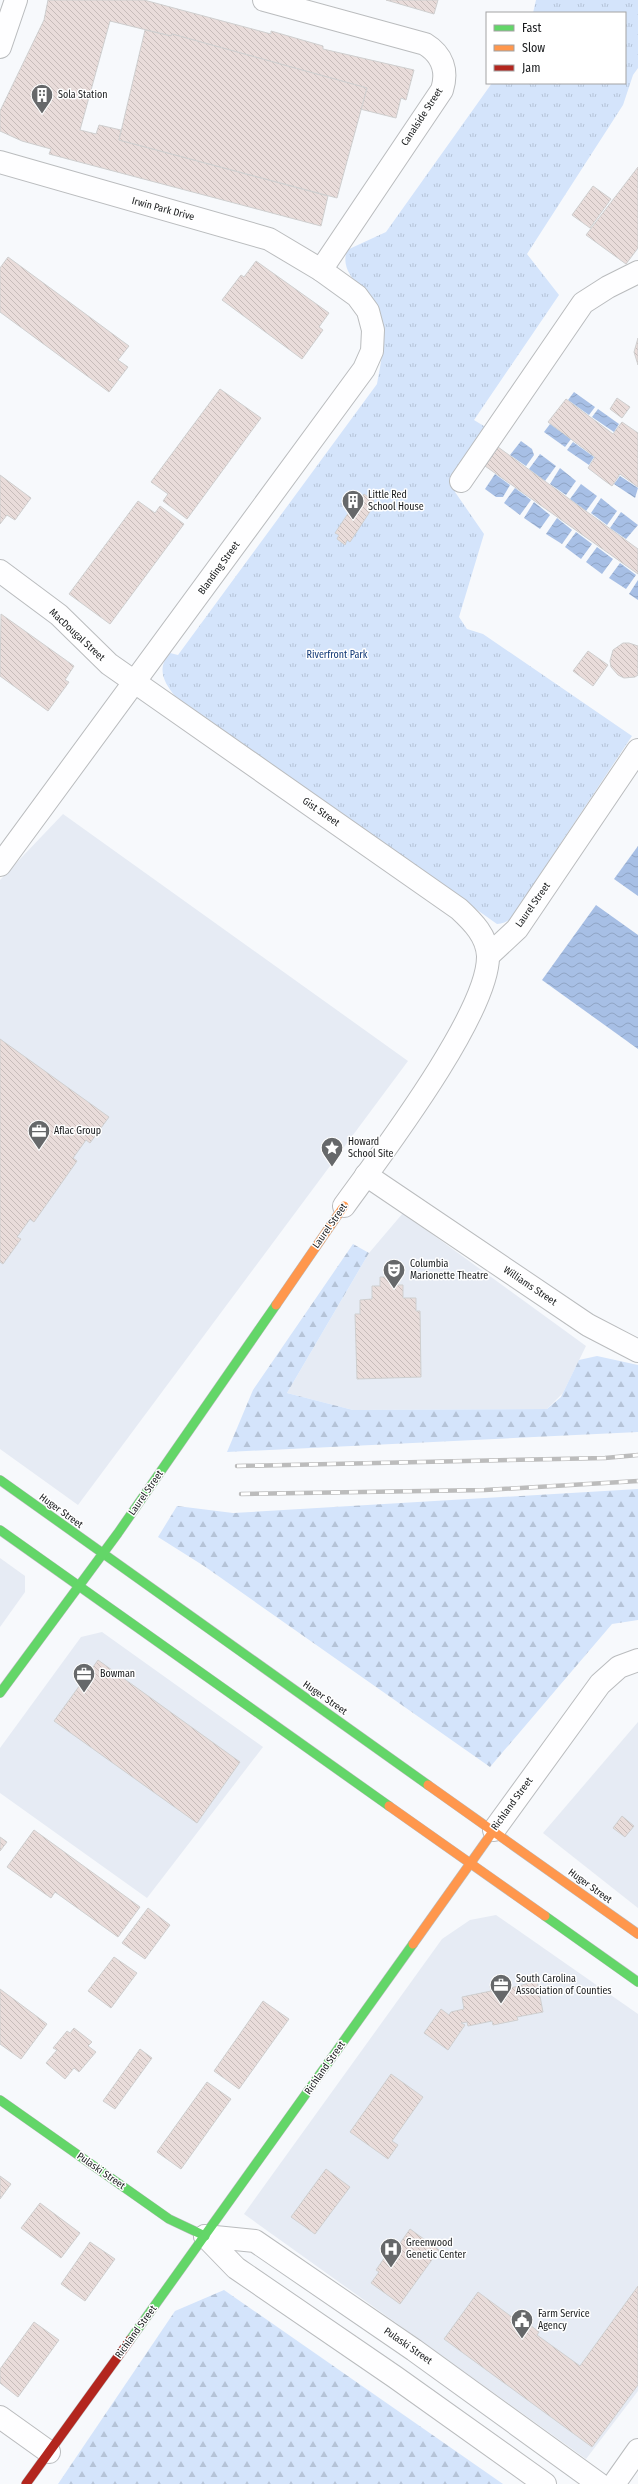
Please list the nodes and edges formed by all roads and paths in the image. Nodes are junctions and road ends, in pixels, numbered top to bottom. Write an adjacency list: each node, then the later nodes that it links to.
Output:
1 (16, 0): 3 (street)
2 (264, 0): 5 (street, Canalside Street)
3 (0, 47)
4 (0, 162): 5 (street, Irwin Park Drive)
5 (321, 270): 9 (street, Blanding Street)
6 (638, 272): 7 (street)
7 (462, 481)
8 (0, 571): 9 (street, MacDougal Street)
9 (135, 683): 11 (street, Blanding Street); 12 (street, Gist Street)
10 (638, 750): 12 (street, Laurel Street)
11 (0, 865)
12 (488, 956): 13 (street, Laurel Street)
13 (366, 1175): 14 (street, Laurel Street); 15 (street, Williams Street)
14 (344, 1206): 18 (main road, Laurel Street)
15 (638, 1351)
16 (0, 1480): 18 (main road, Huger Street)
17 (0, 1530): 19 (main road)
18 (102, 1555): 19 (main road, Laurel Street); 22 (main road, Huger Street)
19 (79, 1587): 21 (main road, Laurel Street); 23 (main road)
20 (634, 1661): 22 (street, Richland Street)
21 (0, 1693)
22 (494, 1830): 23 (main road, Richland Street); 24 (main road, Huger Street)
23 (470, 1864): 25 (main road); 27 (main road, Richland Street)
24 (638, 1934)
25 (638, 1982)
26 (0, 2100): 27 (main road, Pulaski Street)
27 (205, 2236): 30 (main road, Richland Street); 32 (street, Pulaski Street); 33 (street, Pulaski Street)
28 (0, 2417): 30 (street)
29 (638, 2450): 34 (street)
30 (49, 2452): 31 (main road, Richland Street)
31 (26, 2484)
32 (545, 2484)
33 (599, 2484)
34 (614, 2484)

